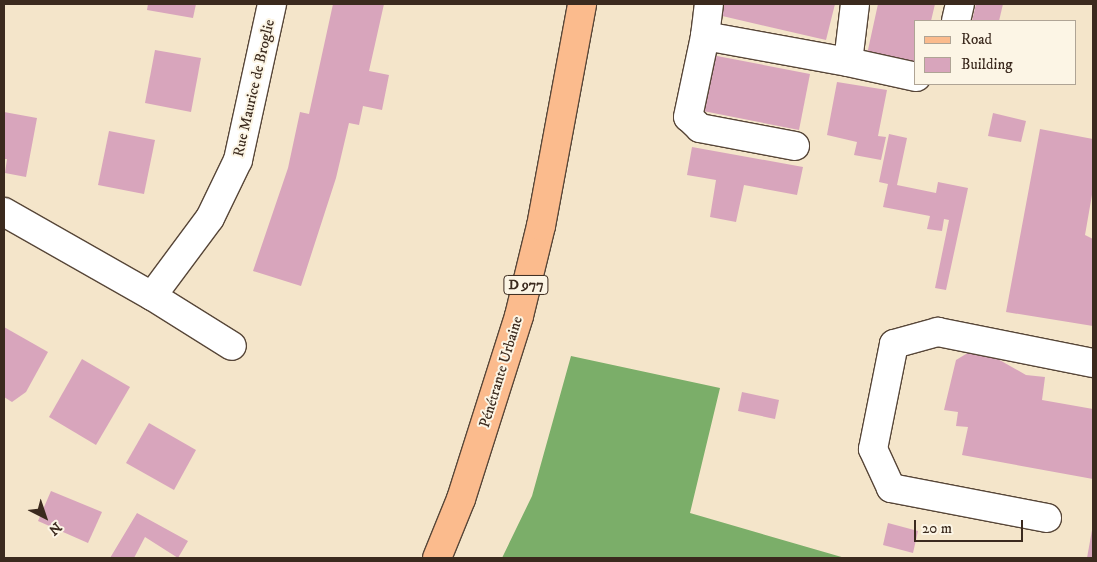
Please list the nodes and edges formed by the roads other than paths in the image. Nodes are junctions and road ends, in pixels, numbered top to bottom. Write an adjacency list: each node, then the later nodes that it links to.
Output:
1 (272, 4): 12 (street, Rue Maurice de Broglie)
2 (582, 4): 16 (main road, Pénétrante Urbaine / D 977)
3 (709, 4): 7 (street)
4 (855, 4): 8 (street)
5 (960, 4): 6 (street)
6 (956, 20)
7 (705, 36): 8 (street); 10 (street)
8 (848, 62): 9 (street)
9 (914, 76)
10 (795, 146)
11 (4, 212): 12 (street)
12 (152, 296): 13 (street)
13 (232, 346)
14 (1093, 363): 15 (street)
15 (1047, 518)
16 (437, 558)

